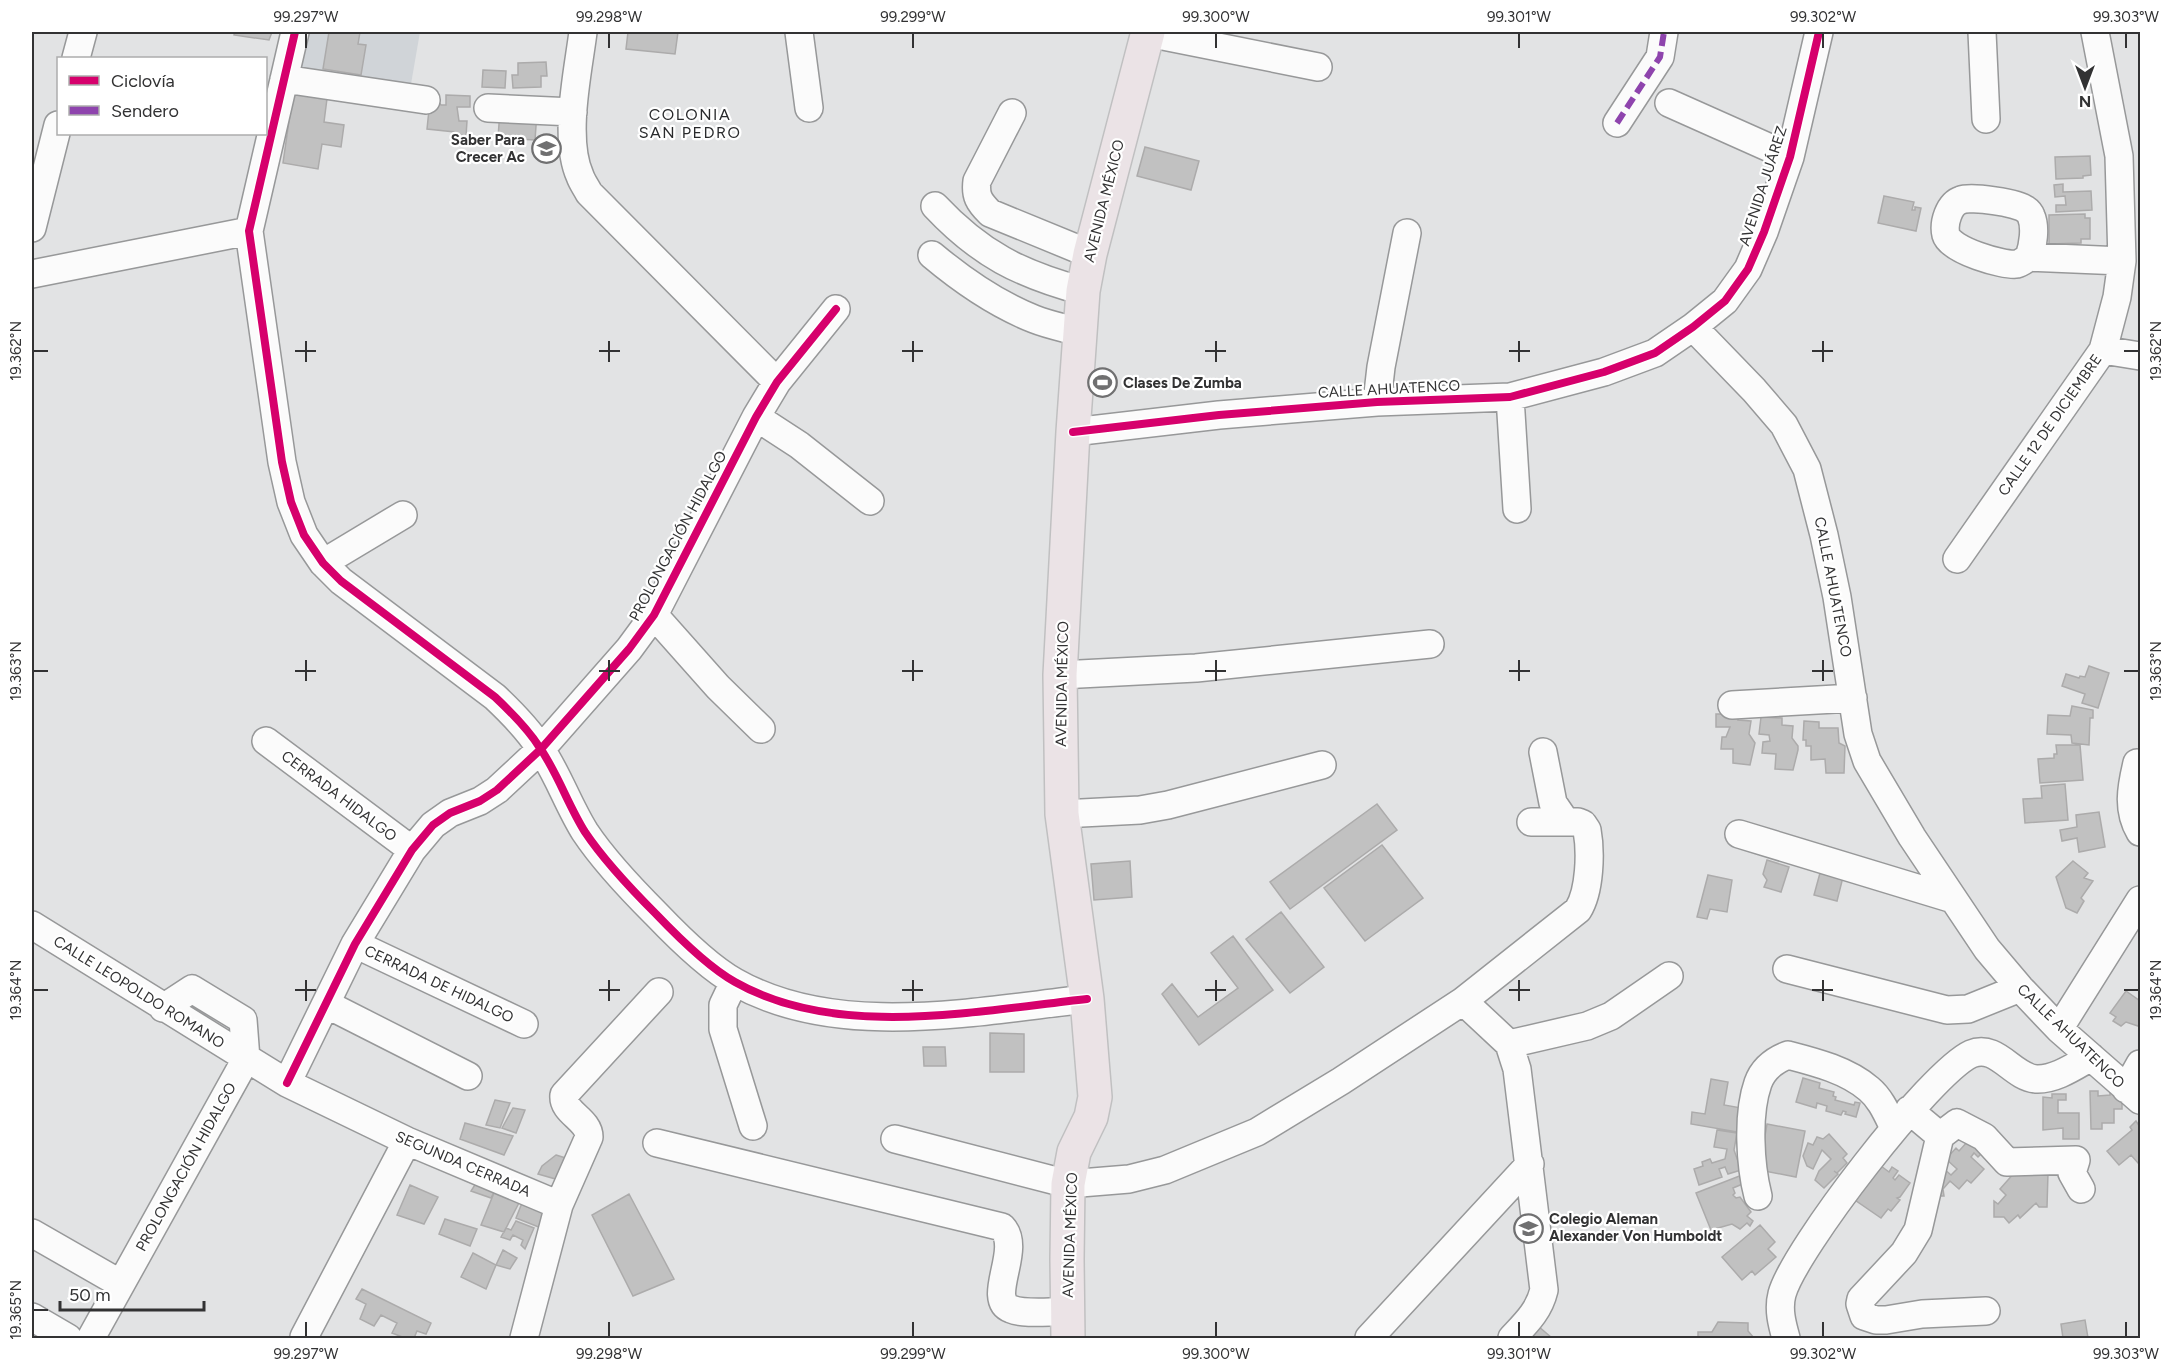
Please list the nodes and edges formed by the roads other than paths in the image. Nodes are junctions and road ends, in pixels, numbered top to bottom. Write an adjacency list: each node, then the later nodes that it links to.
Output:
1 (83, 32): 10 (street)
2 (295, 32): 12 (street)
3 (583, 32): 17 (street)
4 (799, 32): 16 (street)
5 (1148, 32): 11 (street); 28 (main road, AVENIDA MÉXICO)
6 (1664, 32): 20 (street)
7 (1819, 32): 23 (street, AVENIDA JUÁREZ)
8 (1982, 32): 19 (street)
9 (2095, 32): 22 (street, CALLE 12 DE DICIEMBRE)
10 (76, 57)
11 (1318, 67)
12 (284, 79): 13 (street); 26 (street)
13 (426, 100)
14 (1669, 103): 23 (street, AVENIDA JUÁREZ)
15 (488, 108): 17 (street)
16 (809, 108)
17 (573, 112): 39 (street)
18 (1012, 113): 28 (street)
19 (1986, 119)
20 (1617, 123)
21 (57, 129): 25 (street)
22 (2130, 154): 31 (street, CALLE 12 DE DICIEMBRE)
23 (1790, 157): 35 (street, AVENIDA JUÁREZ)
24 (935, 206): 33 (street)
25 (32, 228)
26 (249, 231): 32 (street); 48 (street)
27 (1407, 232): 41 (street)
28 (1090, 254): 33 (main road, AVENIDA MÉXICO)
29 (932, 255): 36 (street)
30 (2029, 257): 31 (street)
31 (2122, 261): 37 (street, CALLE 12 DE DICIEMBRE)
32 (32, 274)
33 (1083, 291): 36 (main road, AVENIDA MÉXICO)
34 (836, 309): 39 (street, PROLONGACIÓN HIDALGO)
35 (1693, 327): 40 (street, CALLE AHUATENCO); 52 (street, CALLE AHUATENCO)
36 (1079, 332): 43 (main road, AVENIDA MÉXICO)
37 (2103, 350): 38 (street); 47 (street, CALLE 12 DE DICIEMBRE)
38 (2140, 356)
39 (777, 382): 42 (street, PROLONGACIÓN HIDALGO)
40 (1510, 397): 41 (street, CALLE AHUATENCO); 45 (street)
41 (1377, 402): 43 (street, CALLE AHUATENCO)
42 (756, 417): 44 (street); 49 (street, PROLONGACIÓN HIDALGO)
43 (1073, 432): 51 (main road, AVENIDA MÉXICO)
44 (870, 501)
45 (1517, 509)
46 (403, 515): 48 (street)
47 (1957, 558)
48 (323, 563): 56 (street)
49 (654, 615): 54 (street); 56 (street, PROLONGACIÓN HIDALGO)
50 (1430, 644): 51 (street)
51 (1060, 675): 60 (main road, AVENIDA MÉXICO)
52 (1852, 698): 53 (street); 66 (street, CALLE AHUATENCO)
53 (1732, 705)
54 (761, 729)
55 (266, 741): 65 (street, CERRADA HIDALGO)
56 (541, 749): 65 (street, PROLONGACIÓN HIDALGO); 72 (street)
57 (1543, 752): 62 (street)
58 (2137, 763): 63 (street)
59 (1322, 765): 60 (street)
60 (1062, 814): 75 (main road, AVENIDA MÉXICO)
61 (1531, 822): 62 (street)
62 (1566, 822): 76 (street)
63 (2140, 832)
64 (1739, 834): 66 (street)
65 (412, 850): 69 (street, PROLONGACIÓN HIDALGO)
66 (1953, 899): 73 (street, CALLE AHUATENCO)
67 (2140, 900): 79 (street)
68 (32, 925): 82 (street, CALLE LEOPOLDO ROMANO)
69 (355, 944): 77 (street, PROLONGACIÓN HIDALGO); 78 (street, CERRADA DE HIDALGO)
70 (1787, 969): 73 (street)
71 (1669, 976): 80 (street)
72 (734, 982): 75 (street); 88 (street)
73 (2020, 988): 79 (street, CALLE AHUATENCO)
74 (659, 992): 97 (street)
75 (1087, 999): 94 (main road, AVENIDA MÉXICO)
76 (1463, 1002): 80 (street); 94 (street)
77 (326, 1004): 84 (street); 85 (street, PROLONGACIÓN HIDALGO)
78 (524, 1024)
79 (2060, 1029): 81 (street, CALLE AHUATENCO)
80 (1509, 1044): 93 (street)
81 (2091, 1057): 86 (street, CALLE AHUATENCO); 87 (street)
82 (246, 1059): 85 (street, SEGUNDA CERRADA); 99 (street, PROLONGACIÓN HIDALGO)
83 (2140, 1064): 86 (street)
84 (468, 1076)
85 (287, 1083): 91 (street, SEGUNDA CERRADA)
86 (2133, 1094)
87 (1902, 1119): 89 (street); 96 (street); 109 (street)
88 (753, 1126)
89 (1940, 1136): 95 (street); 100 (street)
90 (895, 1139): 94 (street)
91 (407, 1142): 97 (street, SEGUNDA CERRADA); 103 (street)
92 (657, 1143): 102 (street)
93 (1530, 1164): 107 (street); 108 (street)
94 (1068, 1184): 102 (main road, AVENIDA MÉXICO)
95 (2081, 1189)
96 (1758, 1196)
97 (559, 1205): 106 (street)
98 (32, 1233): 99 (street)
99 (121, 1284): 105 (street, PROLONGACIÓN HIDALGO)
100 (1986, 1311)
101 (32, 1317): 104 (street)
102 (1068, 1325)
103 (304, 1337)
104 (68, 1338)
105 (91, 1338)
106 (524, 1338)
107 (1369, 1338)
108 (1512, 1338)
109 (1786, 1338)

